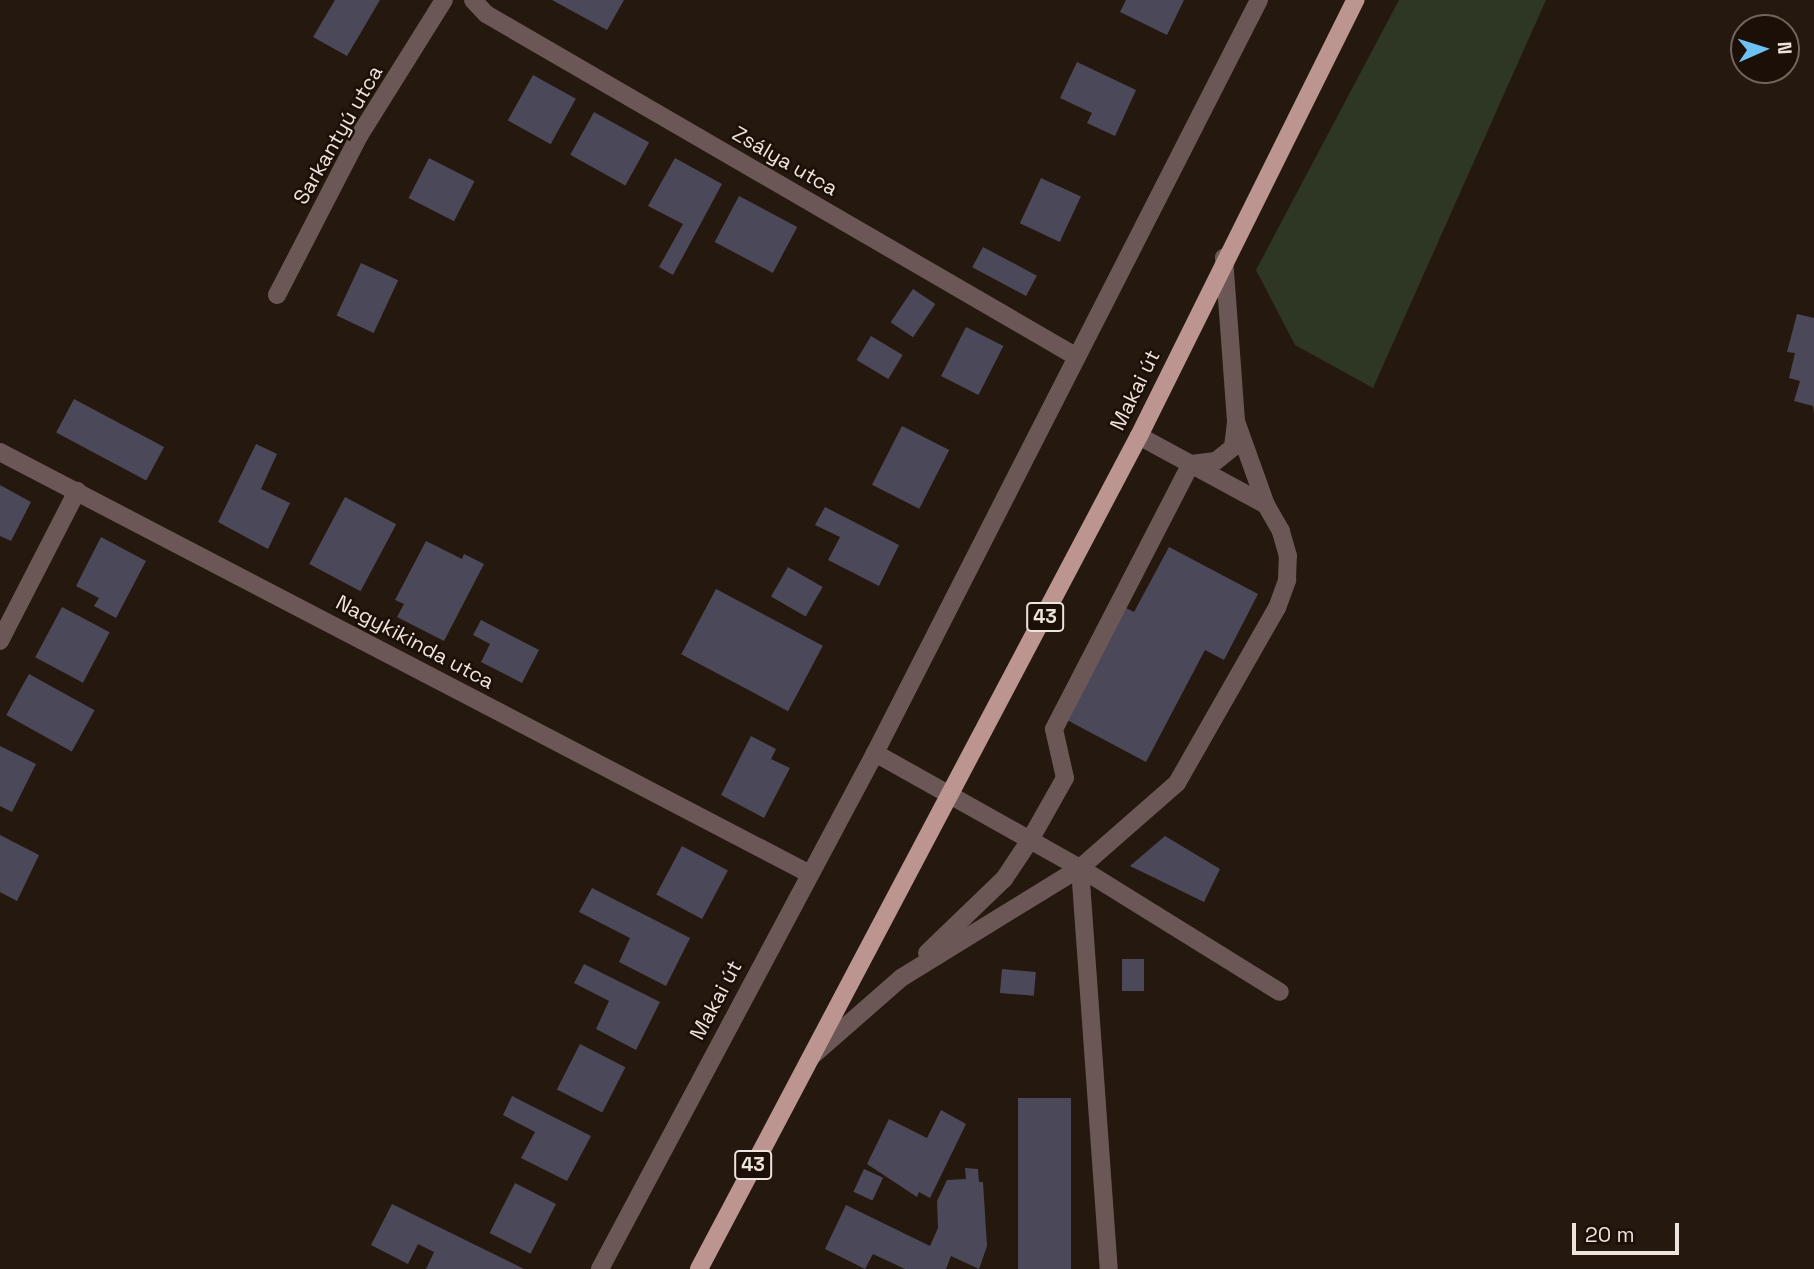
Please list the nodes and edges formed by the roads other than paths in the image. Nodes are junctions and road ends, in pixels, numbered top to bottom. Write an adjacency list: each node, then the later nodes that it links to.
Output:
1 (444, 0): 6 (street, Sarkantyú utca)
2 (473, 0): 7 (street, Zsálya utca)
3 (1259, 0): 7 (street, Makai út)
4 (1355, 0): 5 (main road, Makai út / 43)
5 (1224, 257): 8 (street); 9 (main road, Makai út / 43)
6 (277, 295)
7 (1077, 356): 15 (street, Makai út)
8 (1236, 421): 11 (street); 13 (street)
9 (1139, 436): 11 (street); 16 (main road, Makai út / 43)
10 (0, 452): 12 (street, Nagykikinda utca)
11 (1191, 464): 13 (street); 17 (street)
12 (77, 491): 14 (street); 19 (street, Nagykikinda utca)
13 (1266, 505): 18 (street)
14 (0, 641)
15 (875, 753): 16 (street); 19 (street, Makai út)
16 (952, 797): 17 (street); 22 (main road, Makai út / 43)
17 (1030, 840): 18 (street); 20 (street)
18 (1080, 868): 20 (street); 21 (street); 25 (street)
19 (808, 873): 23 (street, Makai út)
20 (901, 978): 22 (street)
21 (1280, 992)
22 (807, 1060): 24 (main road, Makai út / 43)
23 (600, 1269)
24 (699, 1269)
25 (1109, 1269)

